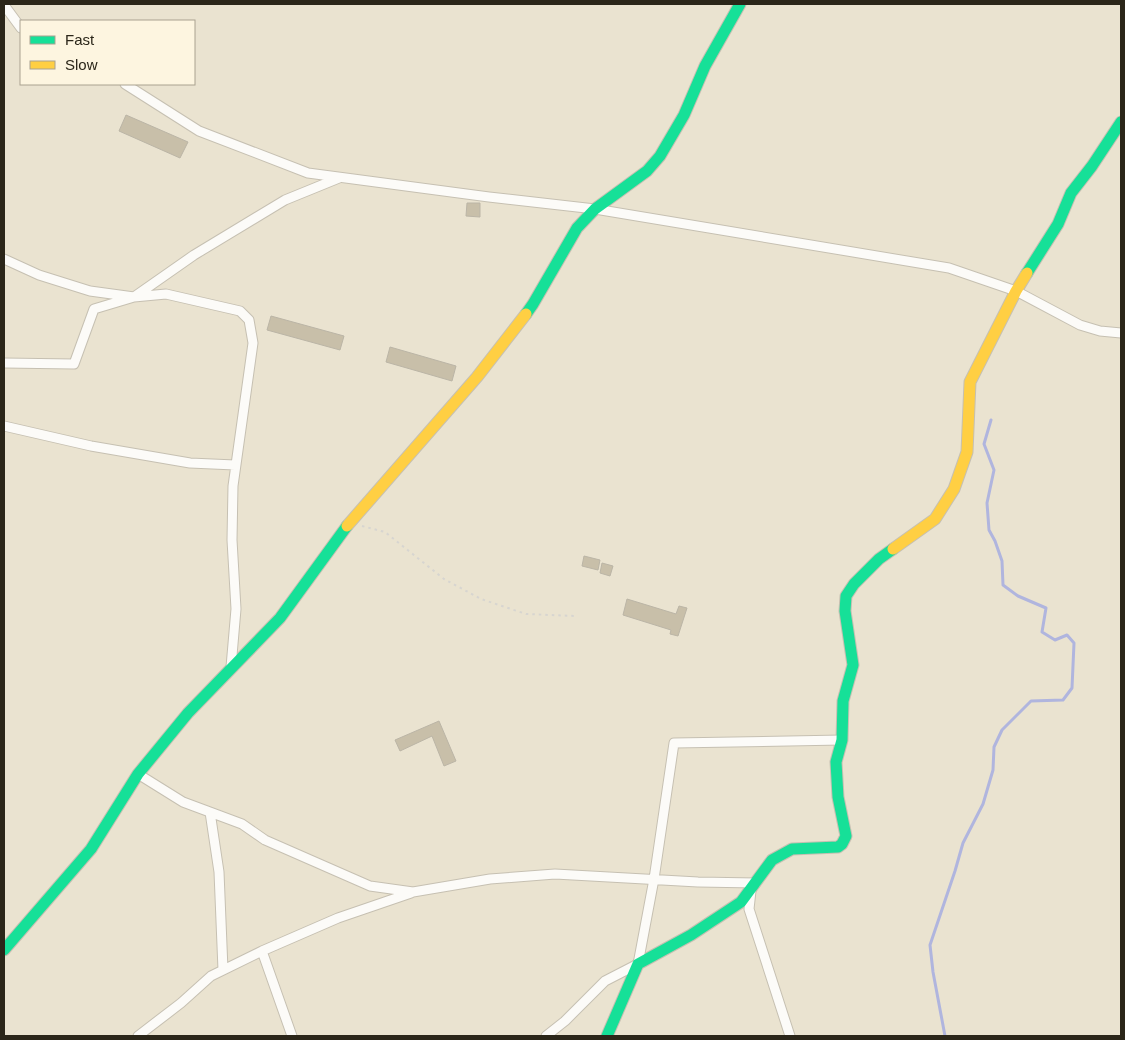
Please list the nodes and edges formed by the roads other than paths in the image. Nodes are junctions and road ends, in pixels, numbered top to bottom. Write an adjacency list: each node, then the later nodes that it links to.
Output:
1 (740, 4): 7 (street)
2 (4, 5): 3 (street)
3 (20, 27)
4 (127, 85): 6 (street)
5 (1121, 122): 9 (street)
6 (339, 177): 7 (street); 10 (street)
7 (596, 209): 9 (street); 15 (street)
8 (4, 259): 10 (street)
9 (1016, 291): 11 (street); 16 (street)
10 (134, 297): 12 (street); 14 (street)
11 (1121, 333)
12 (4, 364)
13 (4, 426): 14 (street)
14 (235, 465): 15 (street)
15 (231, 667): 17 (street)
16 (842, 740): 19 (street); 20 (street)
17 (138, 774): 18 (street); 22 (street)
18 (210, 812): 21 (street); 25 (street)
19 (654, 879): 20 (street); 21 (street); 24 (street)
20 (753, 887): 24 (street); 30 (street)
21 (413, 892): 23 (street)
22 (4, 950)
23 (262, 951): 25 (street); 27 (street)
24 (638, 964): 28 (street); 29 (street)
25 (223, 970): 26 (street)
26 (138, 1036)
27 (292, 1036)
28 (546, 1036)
29 (607, 1036)
30 (790, 1036)

